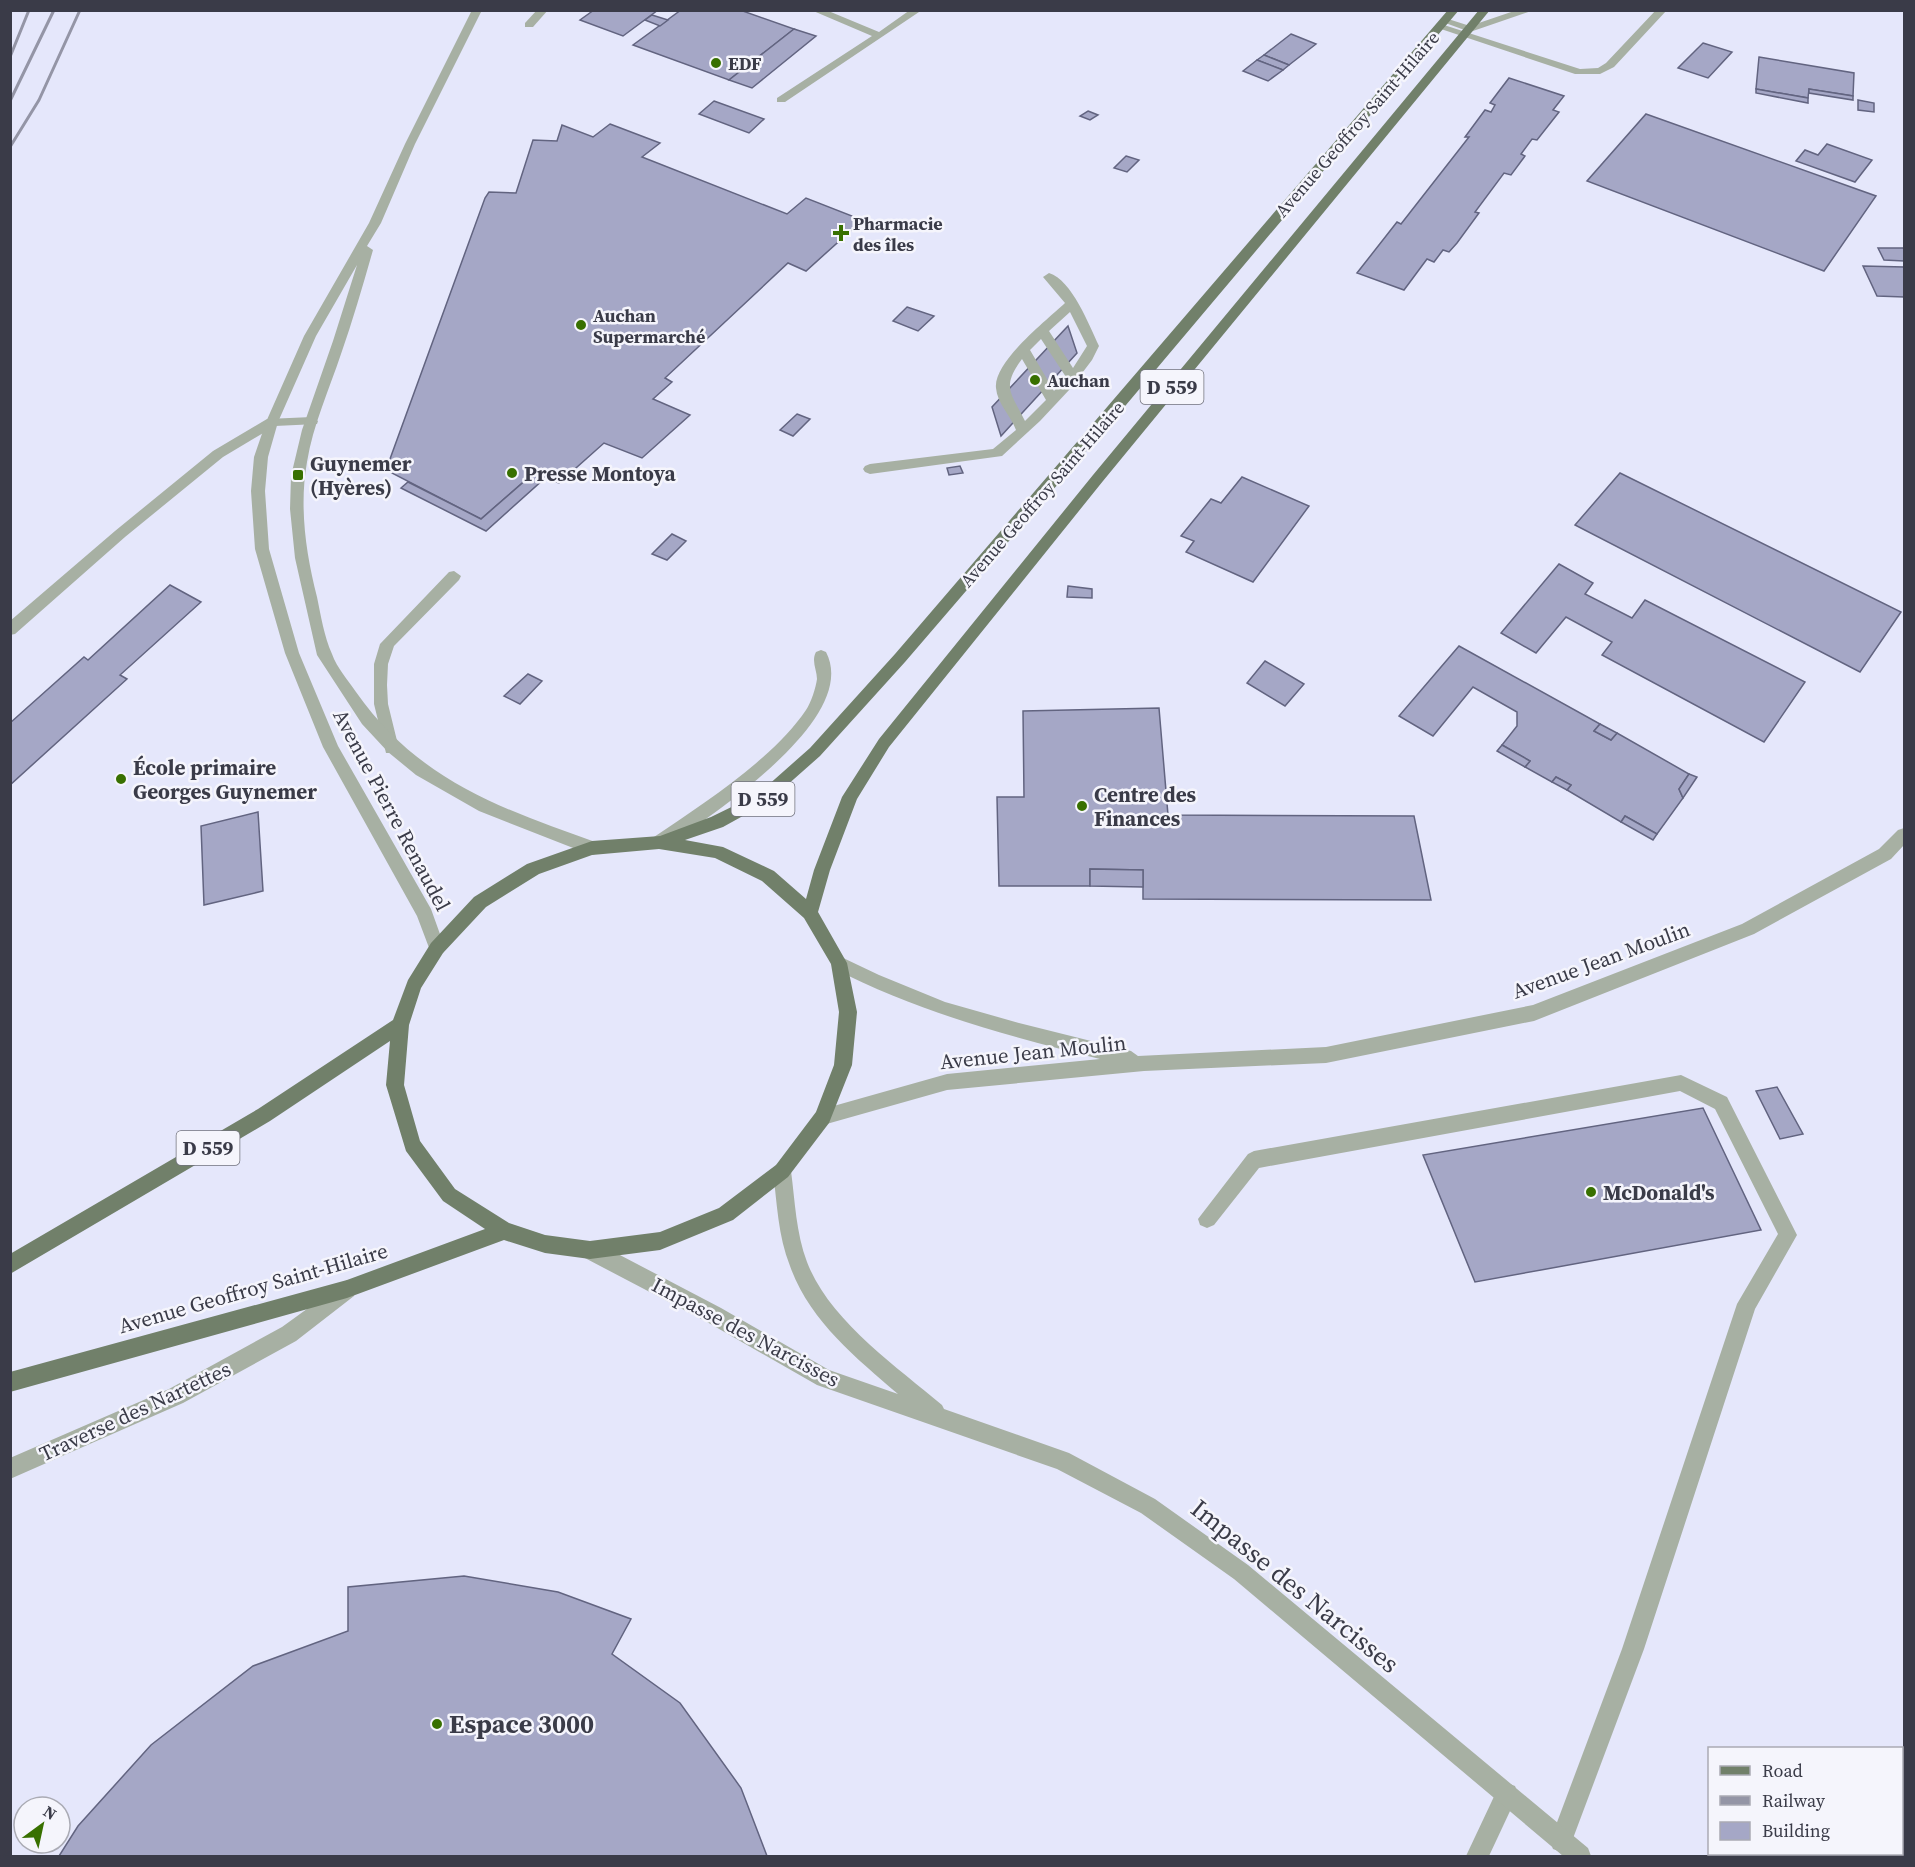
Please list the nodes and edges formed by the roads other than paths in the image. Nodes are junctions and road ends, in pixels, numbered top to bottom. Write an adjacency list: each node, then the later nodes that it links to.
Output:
1 (477, 10): 14 (street, Avenue Pierre Renaudel)
2 (543, 10): 10 (street)
3 (816, 10): 12 (street)
4 (917, 10): 12 (street)
5 (1454, 10): 9 (main road, Avenue Geoffroy Saint-Hilaire / D 559)
6 (1529, 10): 11 (street)
7 (1662, 10): 11 (street)
8 (1485, 11): 11 (main road, Avenue Geoffroy Saint-Hilaire / D 559)
9 (1442, 24): 11 (street); 30 (main road, Avenue Geoffroy Saint-Hilaire / D 559)
10 (530, 25)
11 (1468, 32): 32 (main road, Avenue Geoffroy Saint-Hilaire / D 559)
12 (880, 36): 13 (street)
13 (781, 100)
14 (375, 223): 21 (street, Avenue Pierre Renaudel); 22 (street, Avenue Pierre Renaudel)
15 (1049, 277): 16 (street)
16 (1072, 303): 17 (street); 19 (street)
17 (1043, 332): 18 (street); 19 (street)
18 (1024, 351): 20 (street); 23 (street)
19 (1072, 376): 20 (street)
20 (1052, 399): 23 (street)
21 (312, 421): 22 (street); 28 (street, Avenue Pierre Renaudel)
22 (273, 422): 26 (street); 33 (street, Avenue Pierre Renaudel)
23 (1022, 430): 24 (street)
24 (870, 469)
25 (453, 576): 28 (street)
26 (10, 630)
27 (821, 656): 30 (street)
28 (391, 749): 31 (street, Avenue Pierre Renaudel)
29 (1905, 835): 36 (street, Avenue Jean Moulin)
30 (659, 842): 31 (main road); 32 (main road)
31 (592, 848): 33 (main road)
32 (810, 913): 34 (main road)
33 (436, 948): 35 (main road)
34 (839, 963): 36 (street, Avenue Jean Moulin); 37 (main road)
35 (400, 1025): 40 (main road); 42 (main road, D 559)
36 (1144, 1063): 37 (street, Avenue Jean Moulin)
37 (823, 1117): 38 (main road)
38 (782, 1171): 41 (main road); 45 (street, Impasse des Narcisses)
39 (1207, 1219): 48 (street)
40 (504, 1231): 41 (main road); 43 (main road, Avenue Geoffroy Saint-Hilaire)
41 (590, 1250): 45 (street, Impasse des Narcisses)
42 (10, 1265)
43 (347, 1289): 44 (main road, Avenue Geoffroy Saint-Hilaire); 46 (street, Traverse des Nartettes)
44 (10, 1382)
45 (940, 1416): 47 (street, Impasse des Narcisses)
46 (10, 1470)
47 (1507, 1794): 48 (street, Impasse des Narcisses); 49 (street)
48 (1561, 1840): 50 (street, Impasse des Narcisses)
49 (1477, 1857)
50 (1580, 1857)

